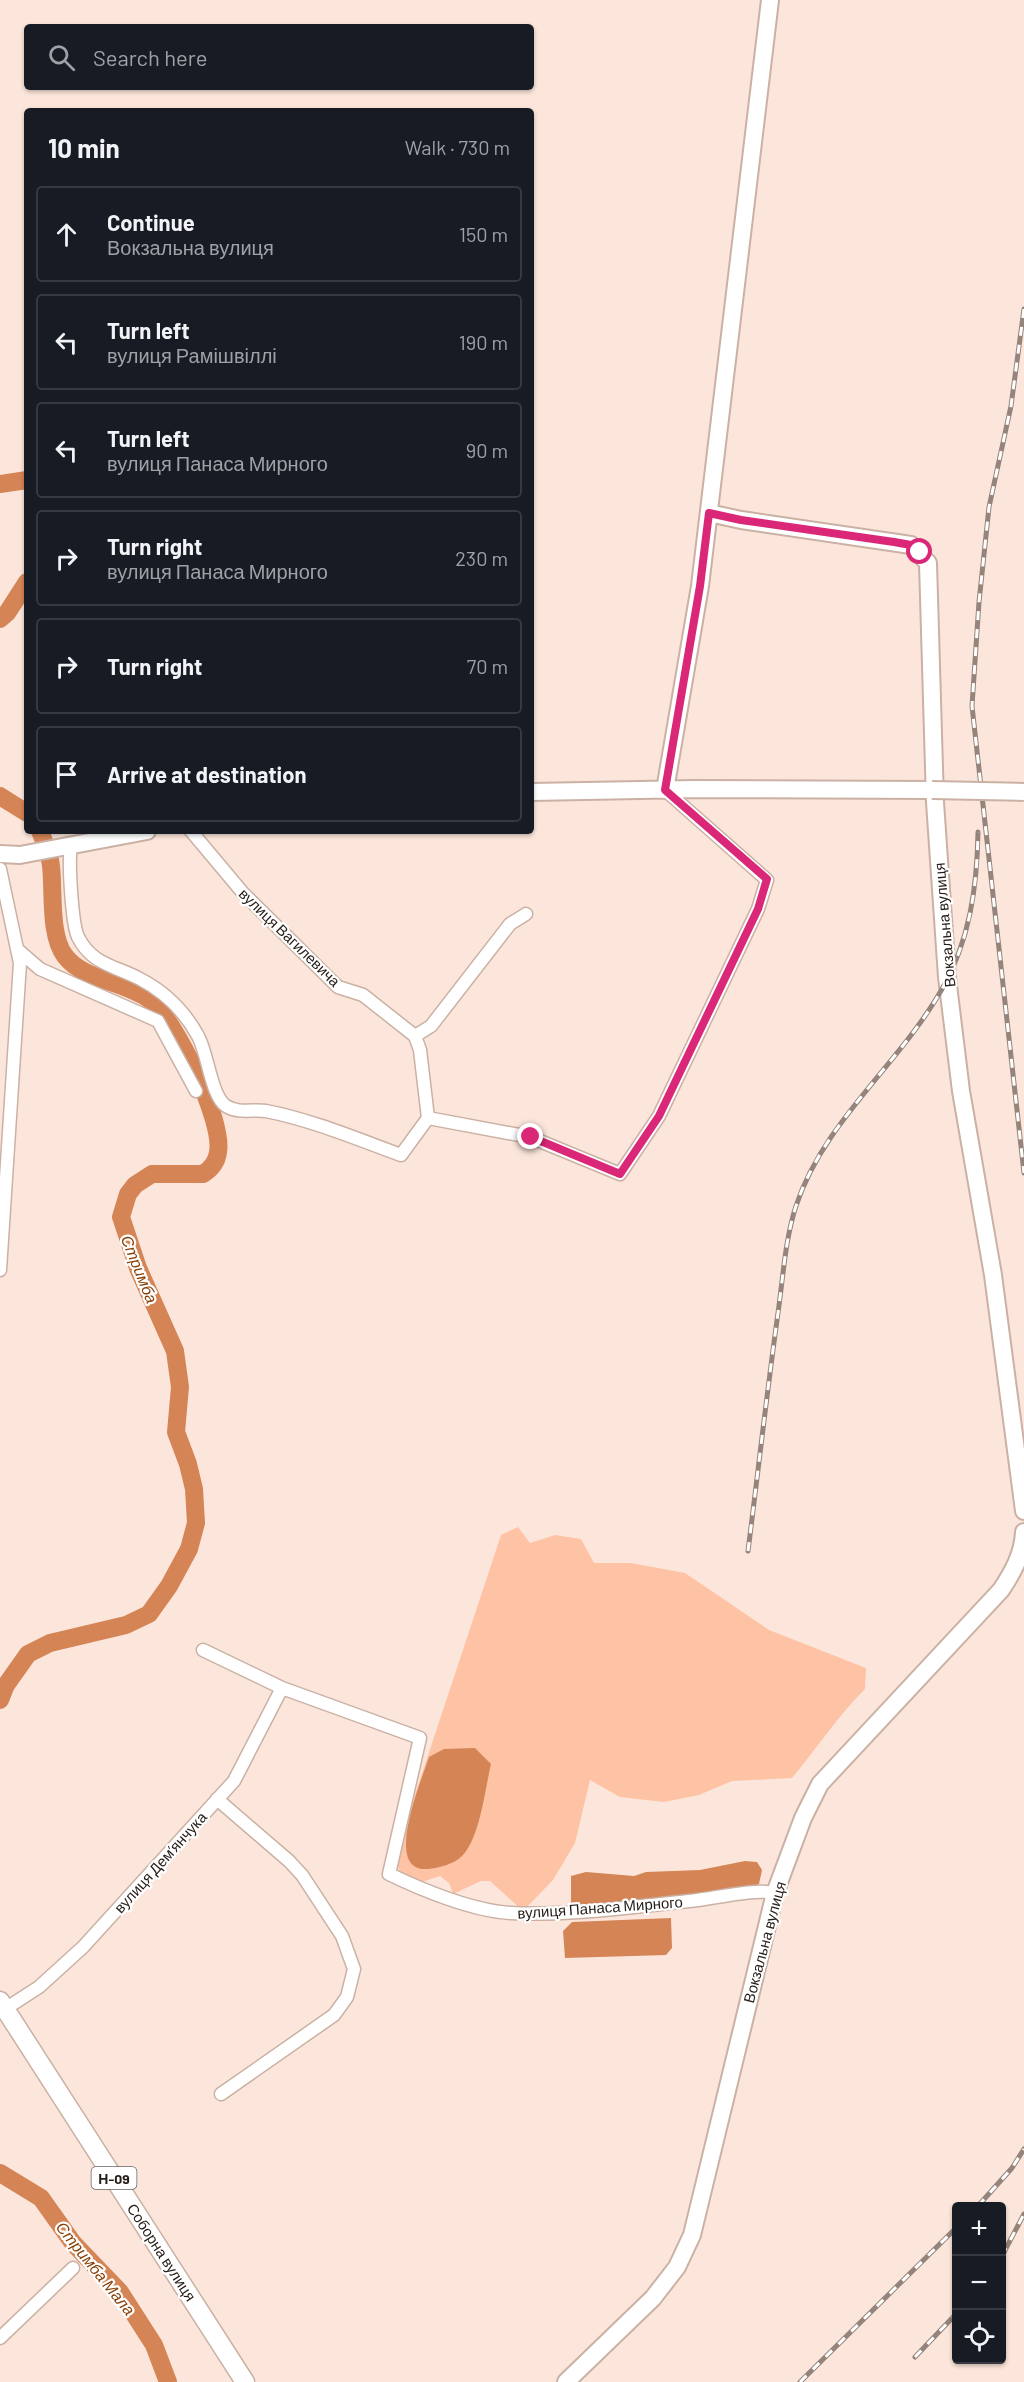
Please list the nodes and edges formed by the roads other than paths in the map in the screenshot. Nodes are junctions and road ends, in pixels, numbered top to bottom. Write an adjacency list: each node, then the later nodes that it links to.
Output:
1 (770, 0): 2 (main road)
2 (709, 513): 3 (main road); 17 (main road, Вокзальна вулиця)
3 (665, 790): 4 (main road); 5 (main road, bridge); 15 (street)
4 (534, 792)
5 (1024, 792)
6 (132, 834): 8 (main road)
7 (194, 834): 13 (street, вулиця Вагилевича)
8 (66, 847): 9 (main road); 15 (street)
9 (0, 854)
10 (0, 869): 12 (street)
11 (526, 914): 13 (street)
12 (18, 950): 14 (street); 16 (street)
13 (415, 1036): 15 (street)
14 (196, 1090)
15 (428, 1118)
16 (0, 1270)
17 (1024, 1511)
18 (1024, 1532): 22 (main road, Вокзальна вулиця)
19 (203, 1650): 20 (street)
20 (282, 1688): 21 (street, вулиця Демʼянчука); 22 (street, вулиця Панаса Мирного)
21 (217, 1799): 23 (street, вулиця Демʼянчука); 24 (street)
22 (775, 1893): 28 (main road, Вокзальна вулиця)
23 (2, 2005): 27 (main road, Соборна вулиця / Н-09)
24 (221, 2094)
25 (74, 2268): 26 (street)
26 (0, 2338)
27 (245, 2382)
28 (566, 2382)

